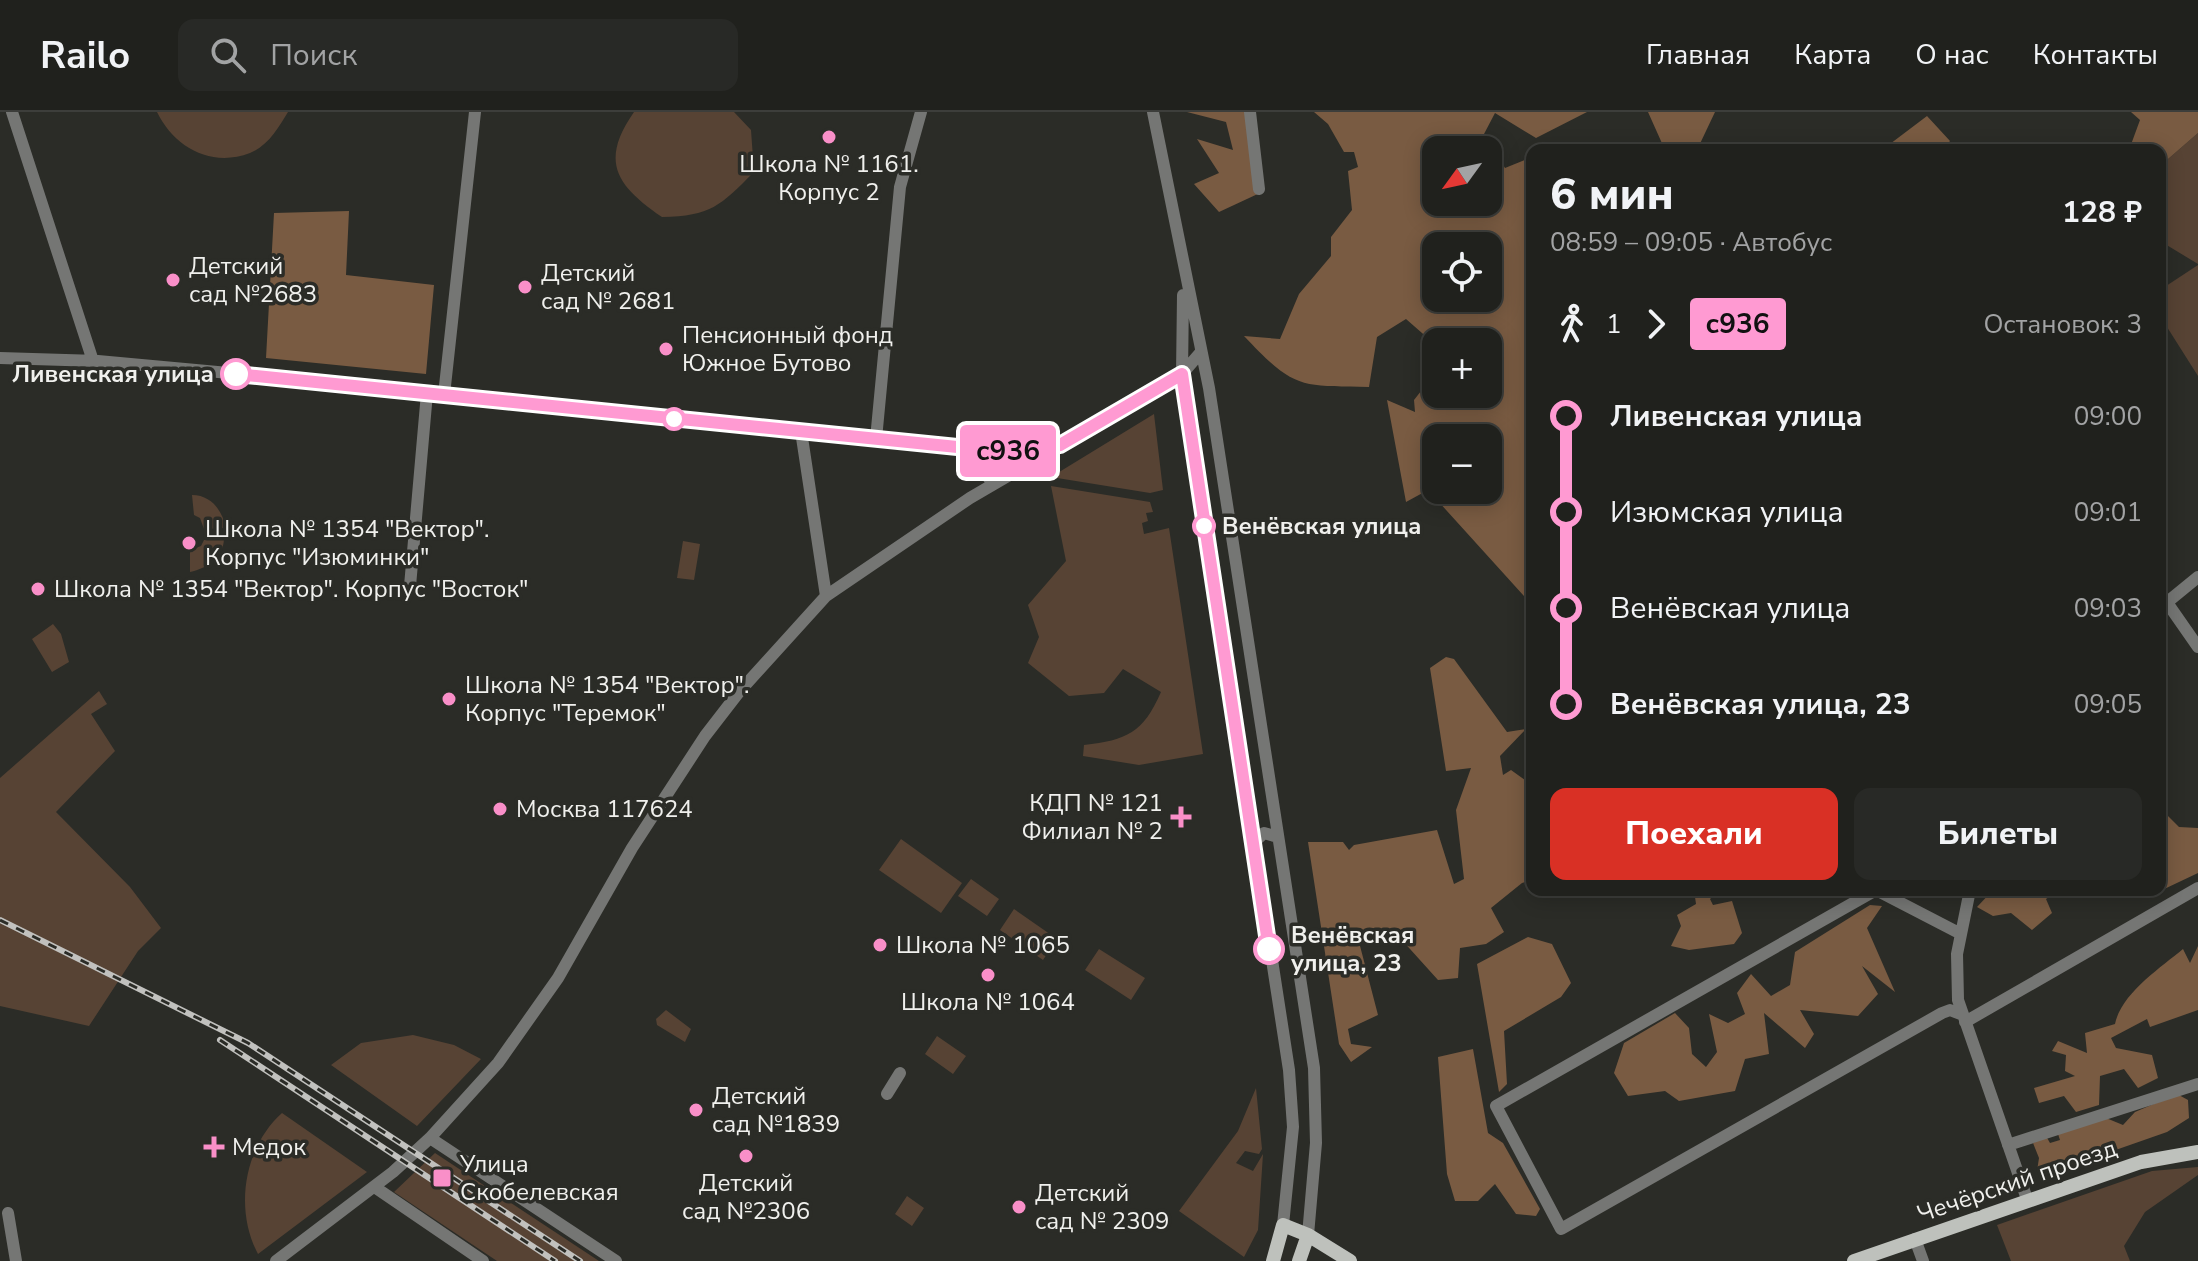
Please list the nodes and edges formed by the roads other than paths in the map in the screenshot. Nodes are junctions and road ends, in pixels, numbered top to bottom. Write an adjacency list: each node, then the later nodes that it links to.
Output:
1 (12, 112): 10 (street)
2 (475, 112): 15 (street)
3 (921, 112): 18 (street)
4 (1153, 112): 7 (street)
5 (1250, 112): 6 (street)
6 (1259, 189)
7 (1183, 271): 8 (street); 11 (street)
8 (1201, 352): 11 (street); 12 (street)
9 (0, 358): 10 (street)
10 (93, 361): 14 (street)
11 (1182, 374): 12 (street); 13 (street); 16 (street)
12 (1209, 388): 28 (street)
13 (1154, 389): 16 (street); 19 (street)
14 (427, 393): 15 (street); 23 (street)
15 (444, 395): 17 (street)
16 (1186, 403): 29 (street)
17 (801, 431): 18 (street); 24 (street)
18 (876, 439): 20 (street)
19 (1060, 445): 20 (street); 21 (street)
20 (956, 447): 21 (street)
21 (993, 484): 24 (street)
22 (2198, 577): 25 (street)
23 (410, 586)
24 (826, 596): 41 (street)
25 (2166, 604)
26 (2166, 608): 27 (street)
27 (2198, 647)
28 (1268, 771): 29 (street); 30 (street)
29 (1242, 774): 31 (street)
30 (1278, 837): 31 (street); 48 (street)
31 (1253, 843): 47 (street)
32 (2198, 888): 37 (street)
33 (1865, 896): 37 (street)
34 (1888, 896): 36 (street)
35 (1969, 896): 36 (street)
36 (1961, 934): 37 (street)
37 (1964, 1019): 42 (street)
38 (900, 1073): 40 (street)
39 (2198, 1084): 42 (street)
40 (887, 1094)
41 (430, 1138): 44 (street); 53 (street)
42 (2008, 1145): 45 (street)
43 (2198, 1152): 45 (main road, Чечёрский проезд)
44 (376, 1188): 51 (street); 52 (street)
45 (2027, 1199): 49 (main road, Чечёрский проезд)
46 (8, 1213): 50 (street)
47 (1283, 1225): 48 (main road); 54 (main road)
48 (1308, 1235): 55 (main road); 56 (main road)
49 (1915, 1239): 57 (main road, Чечёрский проезд); 58 (street)
50 (16, 1261)
51 (276, 1261)
52 (483, 1261)
53 (616, 1261)
54 (1273, 1261)
55 (1299, 1261)
56 (1350, 1261)
57 (1854, 1261)
58 (1923, 1261)

